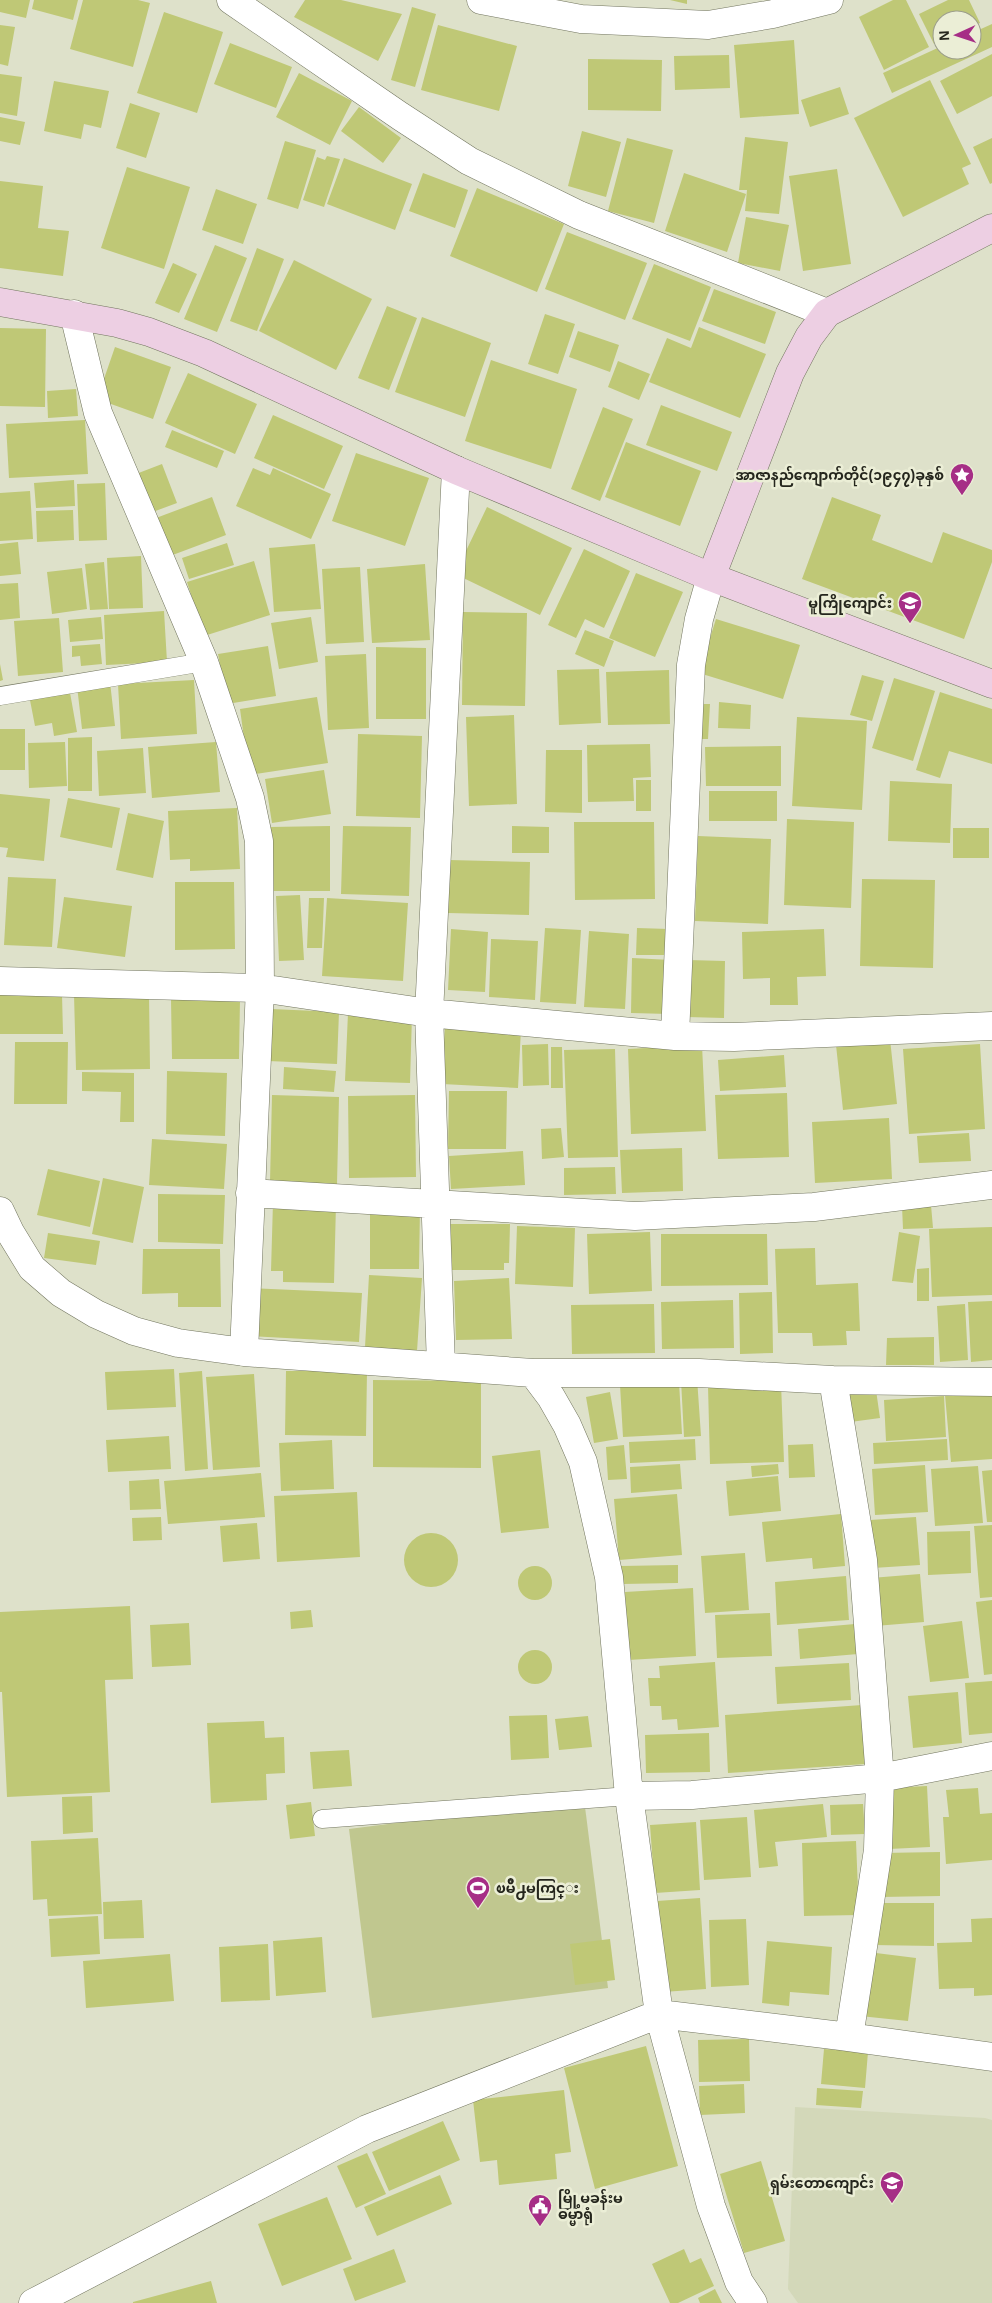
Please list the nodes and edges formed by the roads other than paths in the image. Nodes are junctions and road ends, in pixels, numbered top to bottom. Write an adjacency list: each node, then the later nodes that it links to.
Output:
1 (232, 0): 7 (street)
2 (481, 0): 4 (street)
3 (828, 0): 4 (street)
4 (710, 12)
5 (992, 228): 7 (main road)
6 (0, 302): 8 (main road)
7 (827, 313): 10 (main road)
8 (74, 314): 9 (main road); 11 (street)
9 (456, 470): 10 (main road); 16 (street)
10 (711, 577): 12 (main road); 18 (street)
11 (204, 662): 13 (lane); 15 (street)
12 (992, 684)
13 (0, 696)
14 (0, 981): 15 (street)
15 (260, 988): 16 (street); 20 (street)
16 (429, 1013): 18 (street); 21 (street)
17 (992, 1026): 18 (street)
18 (675, 1036)
19 (992, 1185): 21 (street)
20 (250, 1193): 21 (street); 23 (street)
21 (435, 1204): 24 (street)
22 (0, 1210): 23 (street)
23 (244, 1352): 24 (street)
24 (441, 1366): 25 (street)
25 (533, 1373): 26 (street); 30 (street)
26 (833, 1380): 27 (street); 29 (street)
27 (992, 1382)
28 (992, 1756): 29 (street)
29 (880, 1778): 30 (street); 33 (street)
30 (629, 1796): 31 (lane); 32 (street)
31 (322, 1819)
32 (659, 2014): 33 (street); 35 (street); 36 (street)
33 (849, 2037): 34 (street)
34 (992, 2057)
35 (33, 2303)
36 (753, 2303)

